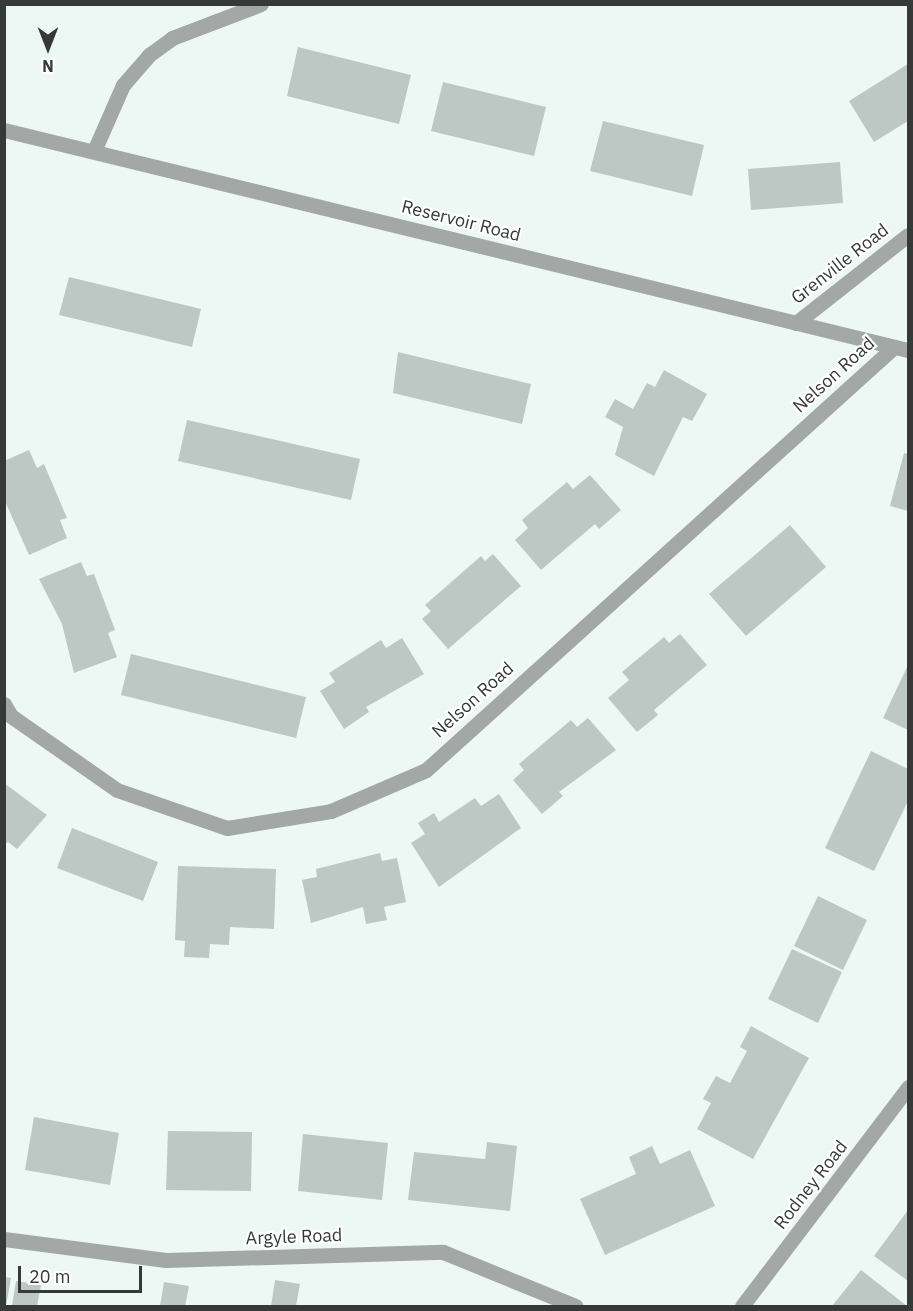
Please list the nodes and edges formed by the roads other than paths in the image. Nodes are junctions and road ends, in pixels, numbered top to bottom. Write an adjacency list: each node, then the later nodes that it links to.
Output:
1 (261, 4): 3 (street)
2 (4, 129): 3 (street, Reservoir Road)
3 (94, 152): 5 (street, Reservoir Road)
4 (909, 235): 5 (street, Grenville Road)
5 (796, 323): 6 (street, Reservoir Road)
6 (901, 348): 7 (street, Nelson Road)
7 (4, 704)
8 (909, 1087): 11 (street, Rodney Road)
9 (4, 1239): 10 (street, Argyle Road)
10 (575, 1306)
11 (742, 1306)

